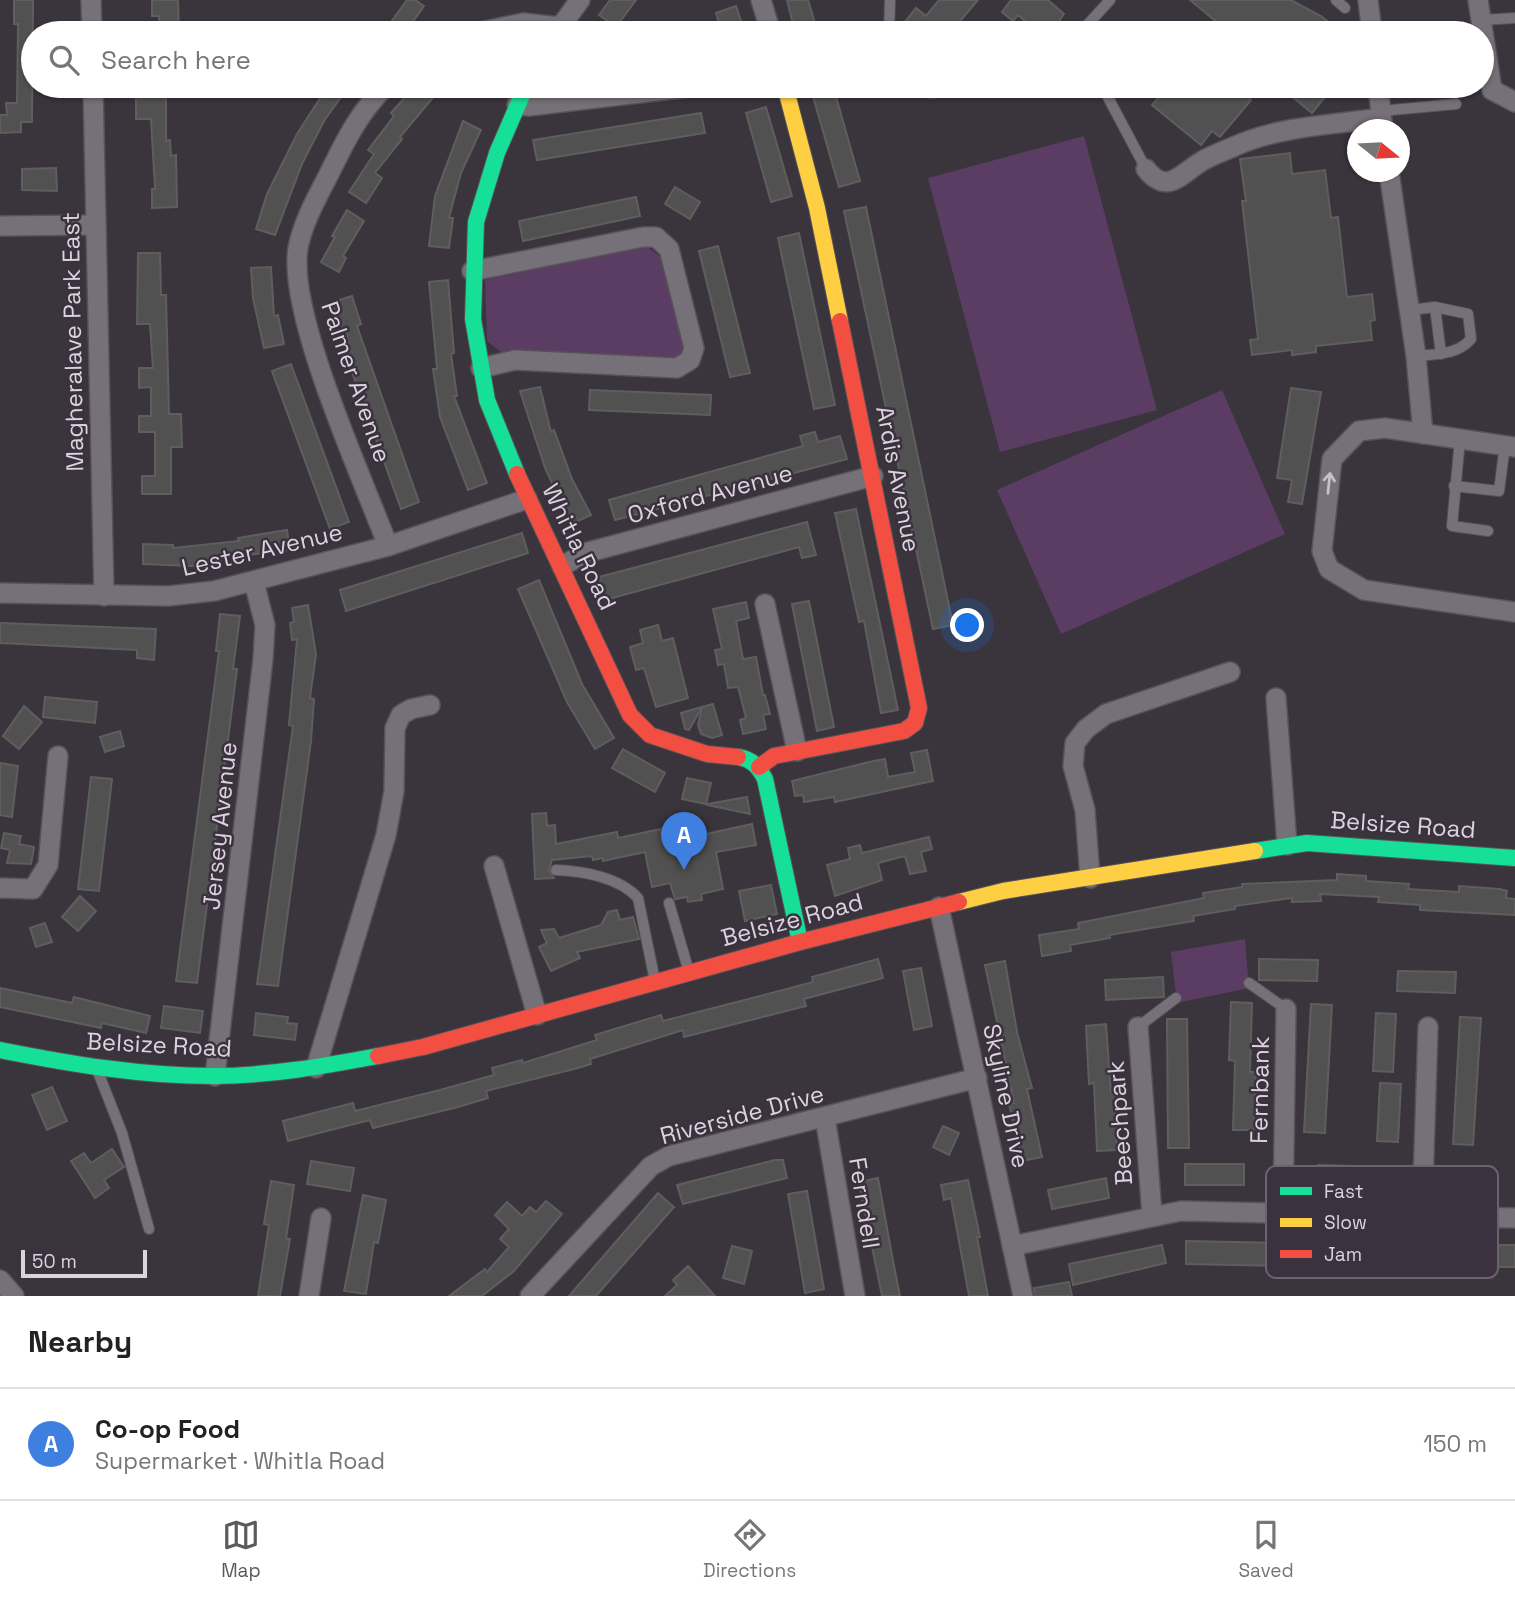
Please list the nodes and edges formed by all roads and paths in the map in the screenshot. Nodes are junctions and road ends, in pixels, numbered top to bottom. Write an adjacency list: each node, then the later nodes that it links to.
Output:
1 (91, 0): 12 (street)
2 (580, 0): 13 (street)
3 (761, 0): 14 (street)
4 (890, 0): 15 (lane)
5 (1110, 0): 16 (lane)
6 (1336, 0): 9 (lane)
7 (1368, 0): 17 (street)
8 (1478, 0): 11 (street)
9 (1345, 8)
10 (1515, 18): 11 (lane)
11 (1480, 20)
12 (92, 21)
13 (565, 21)
14 (767, 21)
15 (889, 21)
16 (1091, 21)
17 (1371, 21)
18 (1494, 91): 26 (street)
19 (93, 98): 33 (street, Magheralave Park East)
20 (376, 98): 48 (street, Palmer Avenue)
21 (520, 98): 28 (street, Whitla Road)
22 (597, 98): 28 (street)
23 (788, 98): 44 (street, Ardis Avenue)
24 (1108, 98): 31 (lane)
25 (1379, 98): 29 (street)
26 (1515, 102)
27 (1456, 104): 29 (lane)
28 (517, 105): 35 (street, Whitla Road)
29 (1382, 119)
30 (1347, 123): 31 (street)
31 (1146, 169)
32 (1391, 182): 37 (street)
33 (95, 225): 34 (street); 52 (street, Magheralave Park East)
34 (0, 226)
35 (472, 271): 40 (street, Whitla Road); 40 (street)
36 (1435, 307): 37 (lane); 38 (lane); 38 (lane)
37 (1410, 310): 39 (street)
38 (1441, 354): 39 (lane)
39 (1416, 356): 41 (street)
40 (481, 368): 46 (street, Whitla Road)
41 (1423, 433): 42 (street); 54 (street, one-way to 41)
42 (1460, 439): 43 (street); 45 (lane)
43 (1510, 446): 45 (lane)
44 (873, 476): 49 (street, Oxford Avenue); 58 (street, Ardis Avenue)
45 (1454, 486): 47 (lane)
46 (527, 499): 48 (street, Lester Avenue); 49 (street, Whitla Road)
47 (1488, 531)
48 (388, 546): 50 (street, Lester Avenue)
49 (562, 566): 60 (street, Whitla Road)
50 (254, 582): 52 (street, Lester Avenue); 81 (street, Jersey Avenue)
51 (0, 593): 52 (street, Lester Avenue)
52 (104, 596)
53 (765, 604): 58 (street)
54 (1515, 612)
55 (1230, 672): 65 (street)
56 (1276, 698): 61 (street)
57 (430, 705): 80 (street)
58 (797, 751): 60 (street, Ardis Avenue)
59 (58, 756): 66 (street)
60 (759, 767): 69 (street)
61 (1287, 845): 62 (street, Belsize Road); 65 (street, Belsize Road)
62 (1515, 858)
63 (494, 866): 75 (street)
64 (556, 870): 71 (lane)
65 (1090, 878): 68 (street, Belsize Road)
66 (0, 888)
67 (669, 903): 70 (lane)
68 (939, 907): 69 (street, Belsize Road); 82 (street, Skyline Drive)
69 (800, 942): 70 (street, Belsize Road)
70 (689, 972): 71 (street, Belsize Road)
71 (655, 982): 75 (street, Belsize Road)
72 (1249, 983): 74 (lane)
73 (1176, 998): 76 (lane)
74 (1286, 1010): 84 (street, Fernbank)
75 (537, 1015): 80 (street, Belsize Road)
76 (1138, 1027): 87 (street, Beechpark)
77 (1428, 1027): 85 (street)
78 (0, 1050): 79 (street, Belsize Road)
79 (96, 1068): 81 (street, Belsize Road); 89 (lane)
80 (316, 1068): 81 (street, Belsize Road)
81 (215, 1076)
82 (977, 1078): 83 (street, Riverside Drive); 90 (street, Skyline Drive)
83 (825, 1118): 94 (street, Riverside Drive); 95 (street, Ferndell)
84 (1284, 1166)
85 (1424, 1166)
86 (1266, 1213): 87 (street)
87 (1152, 1215): 90 (street)
88 (321, 1218): 93 (street)
89 (149, 1229)
90 (1012, 1246): 96 (street, Skyline Drive)
91 (0, 1280): 92 (street)
92 (13, 1296)
93 (309, 1296)
94 (530, 1296)
95 (855, 1296)
96 (1023, 1296)

